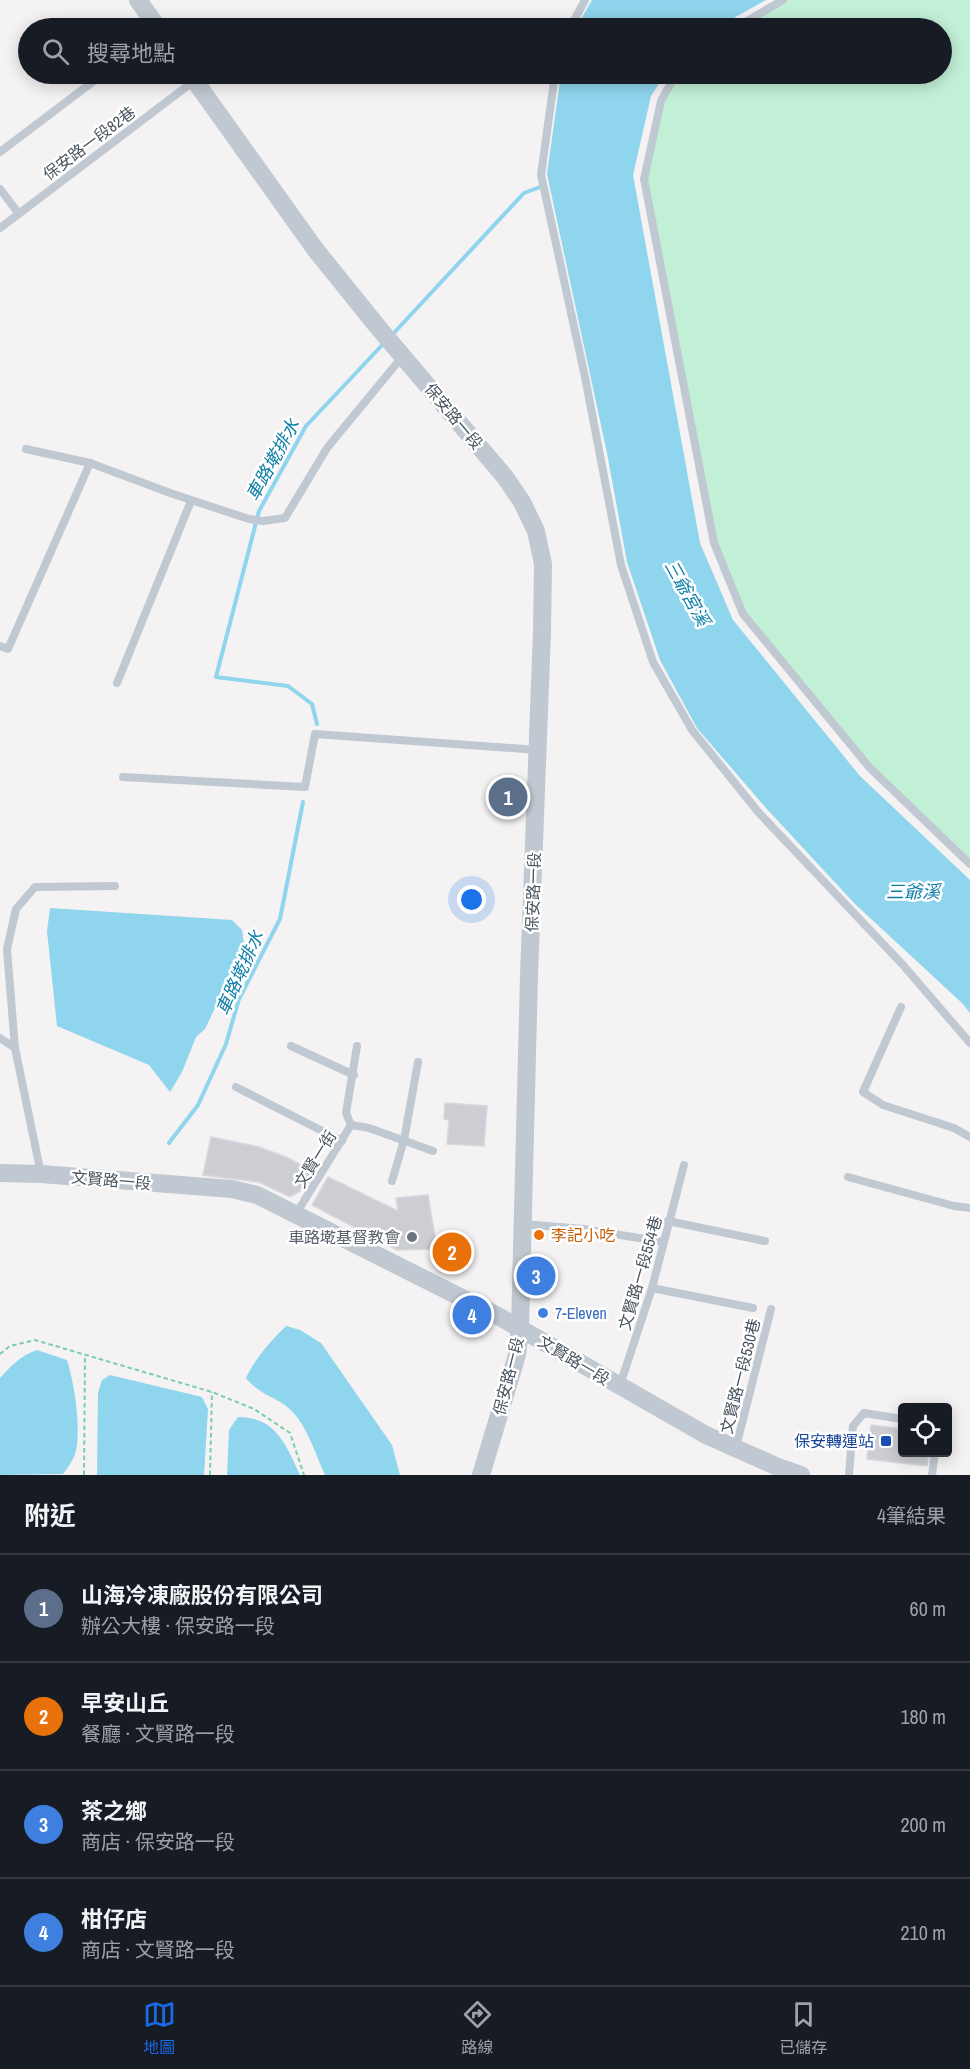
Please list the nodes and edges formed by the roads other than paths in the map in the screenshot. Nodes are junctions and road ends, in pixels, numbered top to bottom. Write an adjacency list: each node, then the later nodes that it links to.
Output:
1 (138, 0): 4 (street)
2 (585, 0): 5 (lane)
3 (783, 0): 6 (lane)
4 (151, 18)
5 (575, 18)
6 (752, 18)
7 (90, 84): 12 (lane)
8 (184, 84): 14 (lane, 保安路一段82巷)
9 (198, 84): 16 (street, 保安路一段)
10 (554, 84): 28 (lane)
11 (670, 84): 24 (lane)
12 (0, 152)
13 (0, 189): 14 (lane)
14 (19, 214): 15 (lane, 保安路一段82巷)
15 (0, 228)
16 (401, 354): 19 (lane); 22 (street, 保安路一段)
17 (26, 449): 18 (lane)
18 (90, 463): 19 (lane); 20 (lane)
19 (191, 501): 21 (lane)
20 (0, 646)
21 (117, 683)
22 (539, 750): 23 (lane); 48 (street, 保安路一段)
23 (123, 777)
24 (970, 864)
25 (115, 886): 31 (lane)
26 (901, 1008): 36 (lane)
27 (0, 1038): 31 (lane)
28 (970, 1042)
29 (291, 1046): 33 (lane)
30 (357, 1046): 33 (lane, 文賢一街)
31 (15, 1048): 42 (lane)
32 (418, 1062): 37 (lane)
33 (354, 1075): 35 (lane, 文賢一街)
34 (236, 1087): 38 (lane)
35 (351, 1125): 37 (lane); 38 (lane, 文賢一街)
36 (970, 1137)
37 (404, 1140): 39 (lane); 44 (lane)
38 (342, 1141): 46 (lane, 文賢一街)
39 (434, 1151)
40 (684, 1166): 47 (lane, 文賢路一段554巷)
41 (0, 1173): 42 (street, 文賢路一段)
42 (40, 1174): 46 (street, 文賢路一段)
43 (848, 1177): 45 (lane)
44 (392, 1181)
45 (970, 1208)
46 (296, 1214): 54 (street, 文賢路一段)
47 (668, 1221): 49 (lane); 50 (lane, 文賢路一段554巷)
48 (523, 1224): 50 (lane); 54 (street, 保安路一段)
49 (765, 1241)
50 (663, 1242): 51 (lane, 文賢路一段554巷)
51 (652, 1288): 52 (lane); 55 (lane, 文賢路一段554巷)
52 (753, 1308)
53 (771, 1309): 57 (lane, 文賢路一段530巷)
54 (520, 1329): 55 (street, 文賢路一段); 59 (street, 保安路一段)
55 (619, 1387): 57 (street, 文賢路一段)
56 (898, 1418): 61 (lane)
57 (736, 1449): 60 (street, 文賢路一段)
58 (934, 1457): 62 (lane)
59 (481, 1475)
60 (801, 1475)
61 (849, 1475)
62 (932, 1475)

